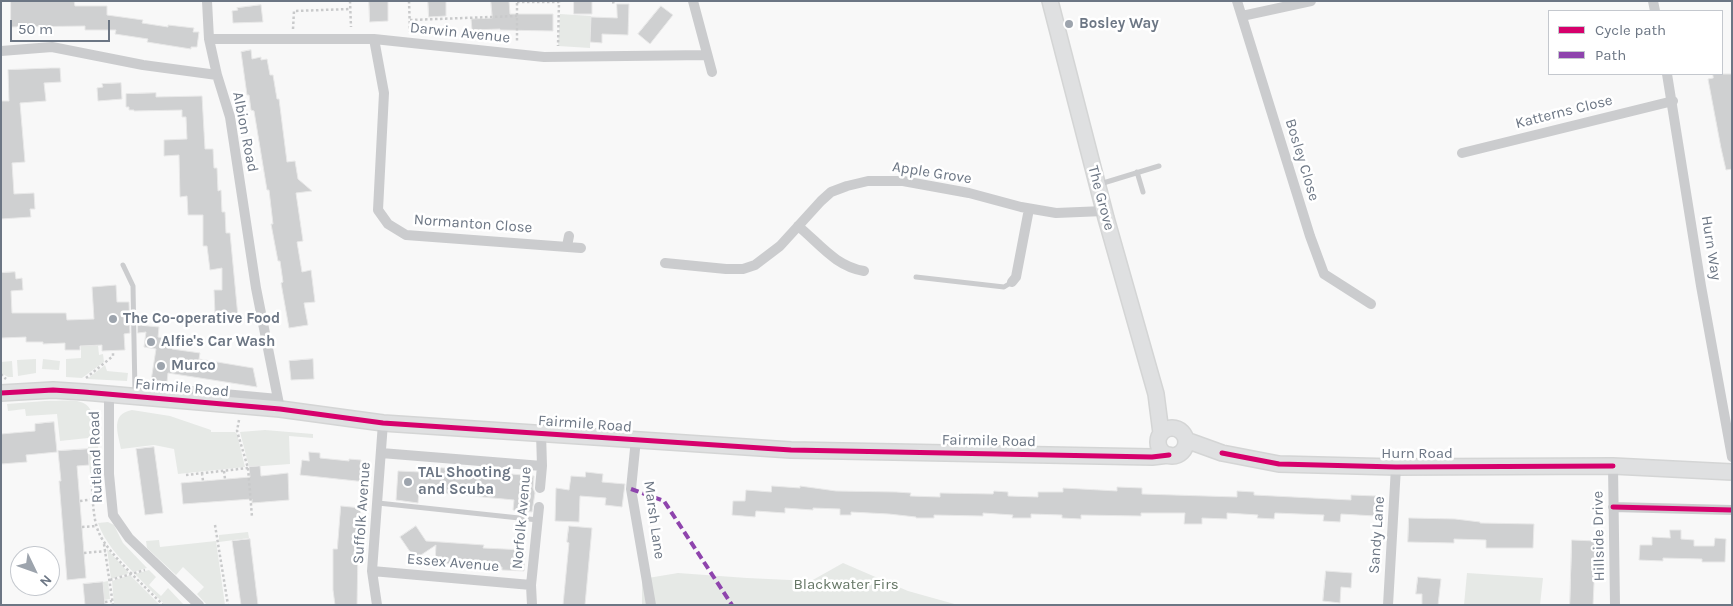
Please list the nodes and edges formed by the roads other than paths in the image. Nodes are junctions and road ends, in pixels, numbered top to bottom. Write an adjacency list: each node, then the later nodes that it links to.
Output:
1 (208, 1): 7 (street)
2 (692, 1): 10 (street)
3 (1050, 1): 18 (main road, The Grove)
4 (1238, 1): 6 (street, Bosley Close)
5 (1311, 1): 6 (street)
6 (1242, 16): 29 (street, Bosley Close)
7 (209, 39): 8 (street, Darwin Avenue); 12 (street)
8 (374, 39): 10 (street, Darwin Avenue); 23 (street, Normanton Close)
9 (1, 51): 12 (street, Albion Road)
10 (707, 55): 11 (street)
11 (712, 72)
12 (217, 75): 33 (street, Albion Road)
13 (1667, 75): 14 (street, Hurn Way)
14 (1672, 101): 15 (street, Katterns Close); 41 (street, Hurn Way)
15 (1462, 153)
16 (1159, 166): 17 (lane)
17 (1137, 172): 18 (lane); 19 (lane)
18 (1097, 185): 21 (main road, The Grove)
19 (1143, 192)
20 (1029, 209): 21 (street, Apple Grove); 22 (street, Apple Grove); 28 (street)
21 (1104, 212): 36 (main road, The Grove)
22 (798, 226): 24 (street, Apple Grove); 26 (street)
23 (581, 248)
24 (665, 262)
25 (123, 266): 32 (lane)
26 (864, 271)
27 (916, 276): 28 (lane)
28 (1012, 282)
29 (1371, 304)
30 (1, 393): 31 (main road, Fairmile Road)
31 (109, 394): 32 (main road, Fairmile Road); 54 (street, Rutland Road)
32 (141, 397): 33 (main road, Fairmile Road); 33 (street)
33 (279, 404): 34 (main road, Fairmile Road)
34 (383, 423): 35 (main road, Fairmile Road); 39 (street, Suffolk Avenue)
35 (541, 433): 37 (main road, Fairmile Road); 42 (street, Norfolk Avenue)
36 (1164, 434): 38 (main road); 38 (main road); 40 (main road, Fairmile Road)
37 (636, 439): 40 (main road, Fairmile Road); 57 (street, Marsh Lane)
38 (1179, 449): 40 (main road, Fairmile Road); 44 (main road, Hurn Road)
39 (381, 453): 42 (street); 47 (street, Suffolk Avenue)
40 (1120, 456)
41 (1732, 457)
42 (542, 466): 46 (street, Norfolk Avenue)
43 (1613, 466): 44 (main road, Hurn Road); 45 (main road, Hurn Road); 49 (street, Hillside Drive)
44 (1396, 467): 58 (street, Sandy Lane)
45 (1732, 472)
46 (540, 488)
47 (378, 503): 51 (lane); 52 (street, Suffolk Avenue)
48 (539, 507): 51 (street, Norfolk Avenue)
49 (1613, 507): 50 (street); 59 (street, Hillside Drive)
50 (1732, 510)
51 (538, 520): 53 (street, Norfolk Avenue)
52 (372, 571): 53 (street, Essex Avenue); 55 (street, Suffolk Avenue)
53 (531, 585): 56 (street, Norfolk Avenue)
54 (199, 605)
55 (377, 605)
56 (532, 605)
57 (651, 605)
58 (1388, 605)
59 (1615, 605)

